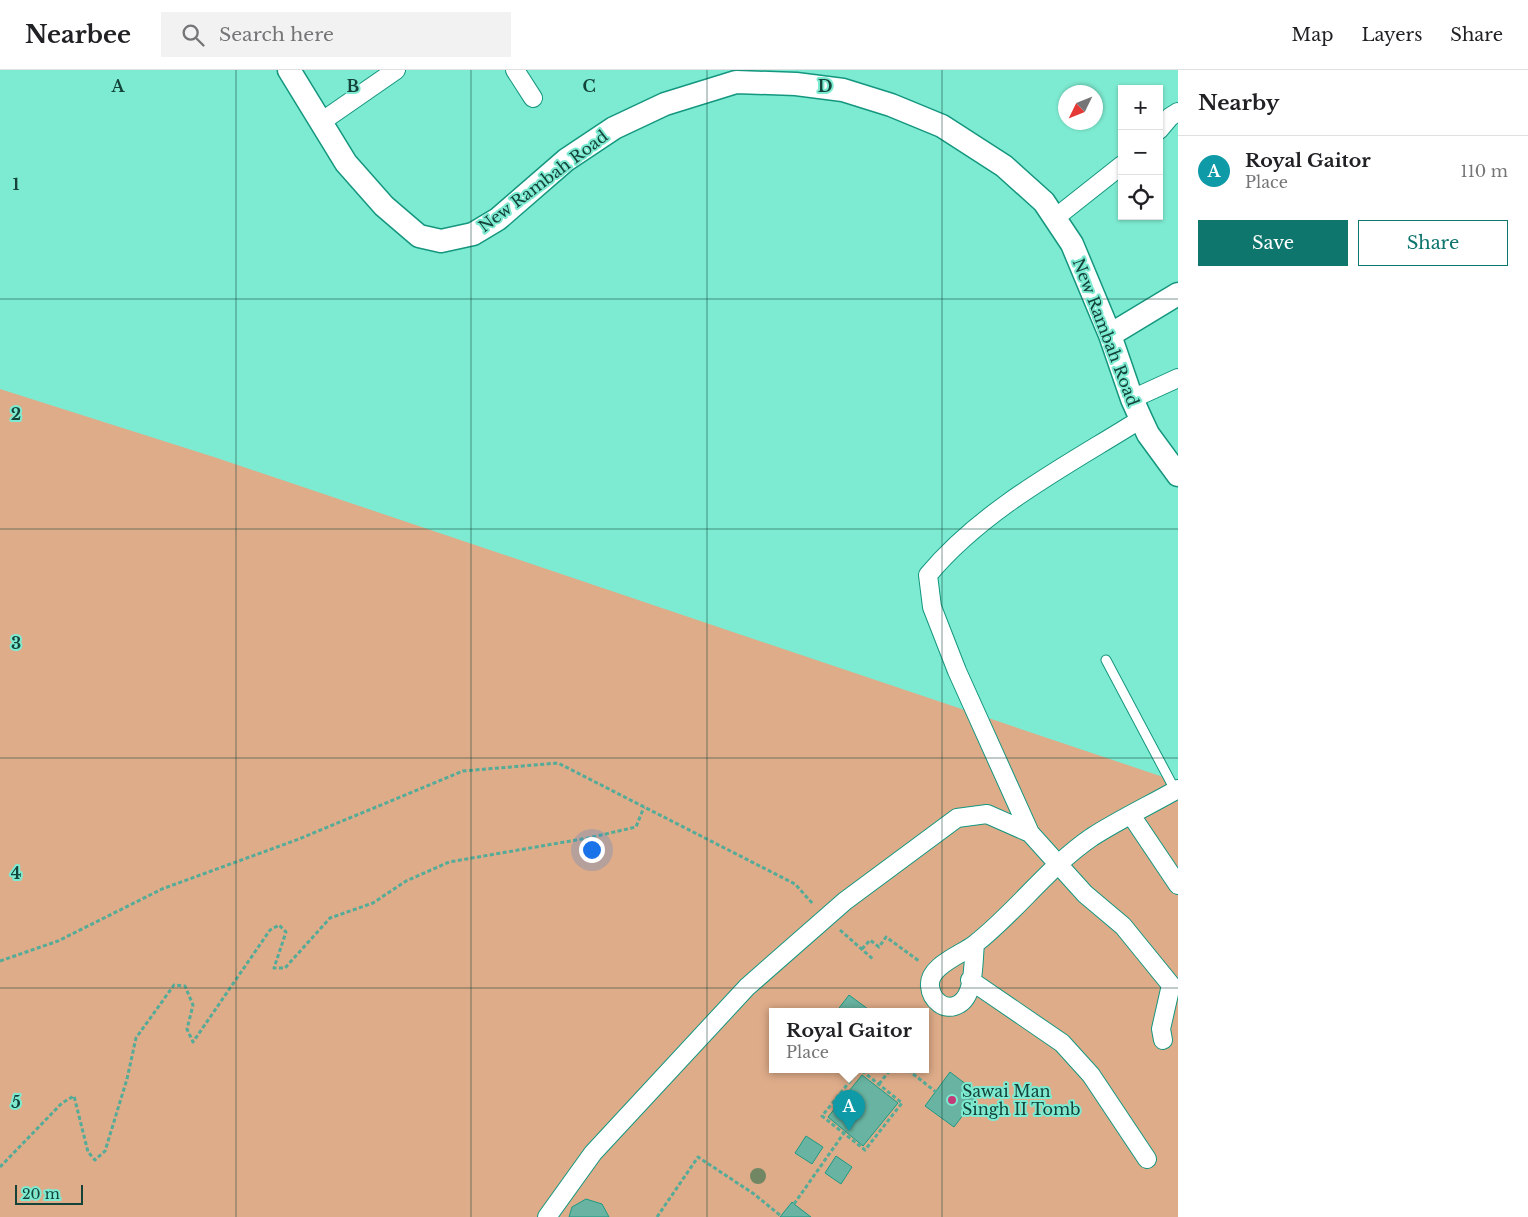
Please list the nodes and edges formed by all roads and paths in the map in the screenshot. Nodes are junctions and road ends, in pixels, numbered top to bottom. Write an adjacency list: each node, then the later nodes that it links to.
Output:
1 (289, 70): 6 (street, New Rambah Road)
2 (396, 70): 6 (street)
3 (516, 70): 4 (street)
4 (533, 98)
5 (1178, 112): 7 (street)
6 (321, 122): 9 (street, New Rambah Road)
7 (1163, 125)
8 (1118, 168): 9 (street)
9 (1055, 218): 11 (street, New Rambah Road)
10 (1178, 294): 11 (street)
11 (1110, 335): 13 (street, New Rambah Road)
12 (1178, 378): 13 (street)
13 (1136, 409): 14 (street, New Rambah Road); 19 (street)
14 (1178, 474)
15 (1106, 660): 16 (lane)
16 (1177, 791): 18 (street)
17 (644, 808): 22 (path); 26 (path); 38 (path)
18 (1131, 815): 20 (street); 21 (street)
19 (1030, 833): 20 (street); 22 (street)
20 (1058, 865): 23 (street); 29 (street)
21 (1178, 885)
22 (826, 918): 24 (path); 41 (street)
23 (975, 944): 27 (street); 28 (street)
24 (862, 949): 25 (path); 27 (path)
25 (874, 960)
26 (0, 961)
27 (934, 971): 28 (street)
28 (970, 980): 37 (street)
29 (1163, 1040)
30 (858, 1073): 36 (path)
31 (864, 1073): 34 (path)
32 (888, 1073): 34 (path)
33 (912, 1073): 35 (path)
34 (879, 1084): 36 (path)
35 (936, 1092)
36 (844, 1133): 39 (path)
37 (1147, 1159)
38 (0, 1167)
39 (794, 1204)
40 (781, 1216): 42 (path)
41 (547, 1217)
42 (657, 1217)

